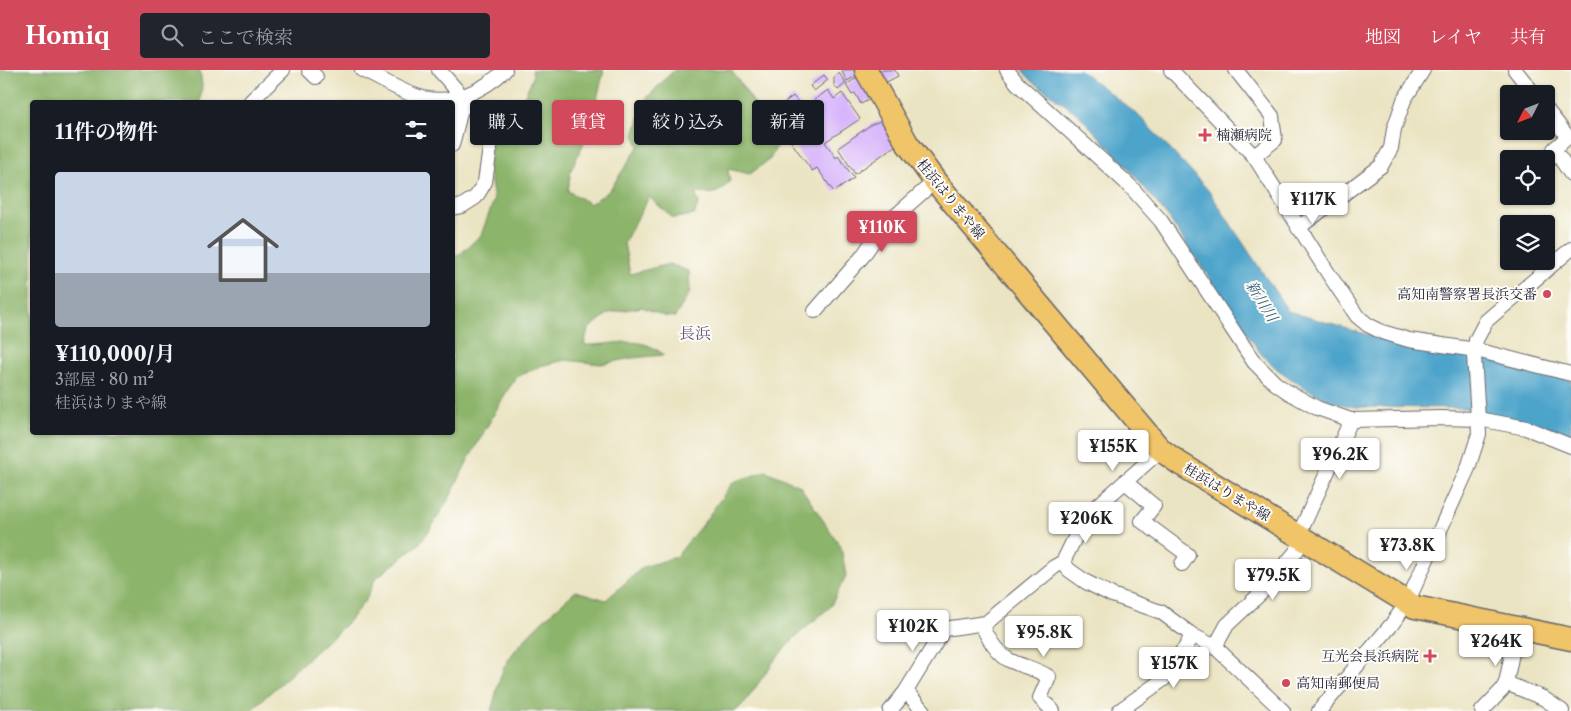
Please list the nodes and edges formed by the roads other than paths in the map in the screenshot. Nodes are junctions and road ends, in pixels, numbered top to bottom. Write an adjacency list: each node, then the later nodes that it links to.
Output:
1 (283, 70): 13 (street)
2 (362, 70): 12 (street)
3 (439, 70): 12 (street)
4 (505, 70): 12 (street)
5 (866, 70): 19 (main road, 桂浜はりまや線)
6 (1007, 70): 27 (street)
7 (1171, 70): 17 (street)
8 (1236, 70): 17 (street)
9 (1422, 70): 21 (street)
10 (1516, 70): 11 (street)
11 (1527, 85)
12 (464, 97): 15 (street); 20 (street)
13 (252, 100)
14 (1555, 119): 16 (street)
15 (455, 133)
16 (1570, 136): 18 (street)
17 (1254, 156): 21 (street)
18 (1571, 174)
19 (935, 181): 23 (street); 29 (main road, 桂浜はりまや線)
20 (455, 207)
21 (1298, 228): 24 (street)
22 (1571, 249): 24 (street)
23 (815, 311)
24 (1475, 353): 25 (street); 26 (street)
25 (1571, 374)
26 (1478, 416): 27 (street); 28 (street); 34 (street)
27 (1351, 420): 31 (street)
28 (1571, 446)
29 (1161, 450): 30 (street); 31 (main road, 桂浜はりまや線)
30 (1126, 480): 32 (street); 33 (street)
31 (1304, 539): 34 (main road, 桂浜はりまや線); 39 (street)
32 (1063, 562): 35 (street); 37 (street)
33 (1182, 564)
34 (1407, 603): 36 (main road, 桂浜はりまや線); 42 (street)
35 (986, 622): 41 (street); 45 (street)
36 (1517, 628): 38 (main road, 桂浜はりまや線); 40 (street)
37 (1192, 634): 39 (street); 46 (street)
38 (1571, 639)
39 (1215, 647): 47 (street)
40 (1506, 683): 48 (street); 49 (street)
41 (906, 691): 43 (street); 44 (street)
42 (1324, 709)
43 (890, 711)
44 (924, 711)
45 (1053, 711)
46 (1119, 711)
47 (1283, 711)
48 (1482, 711)
49 (1562, 711)

